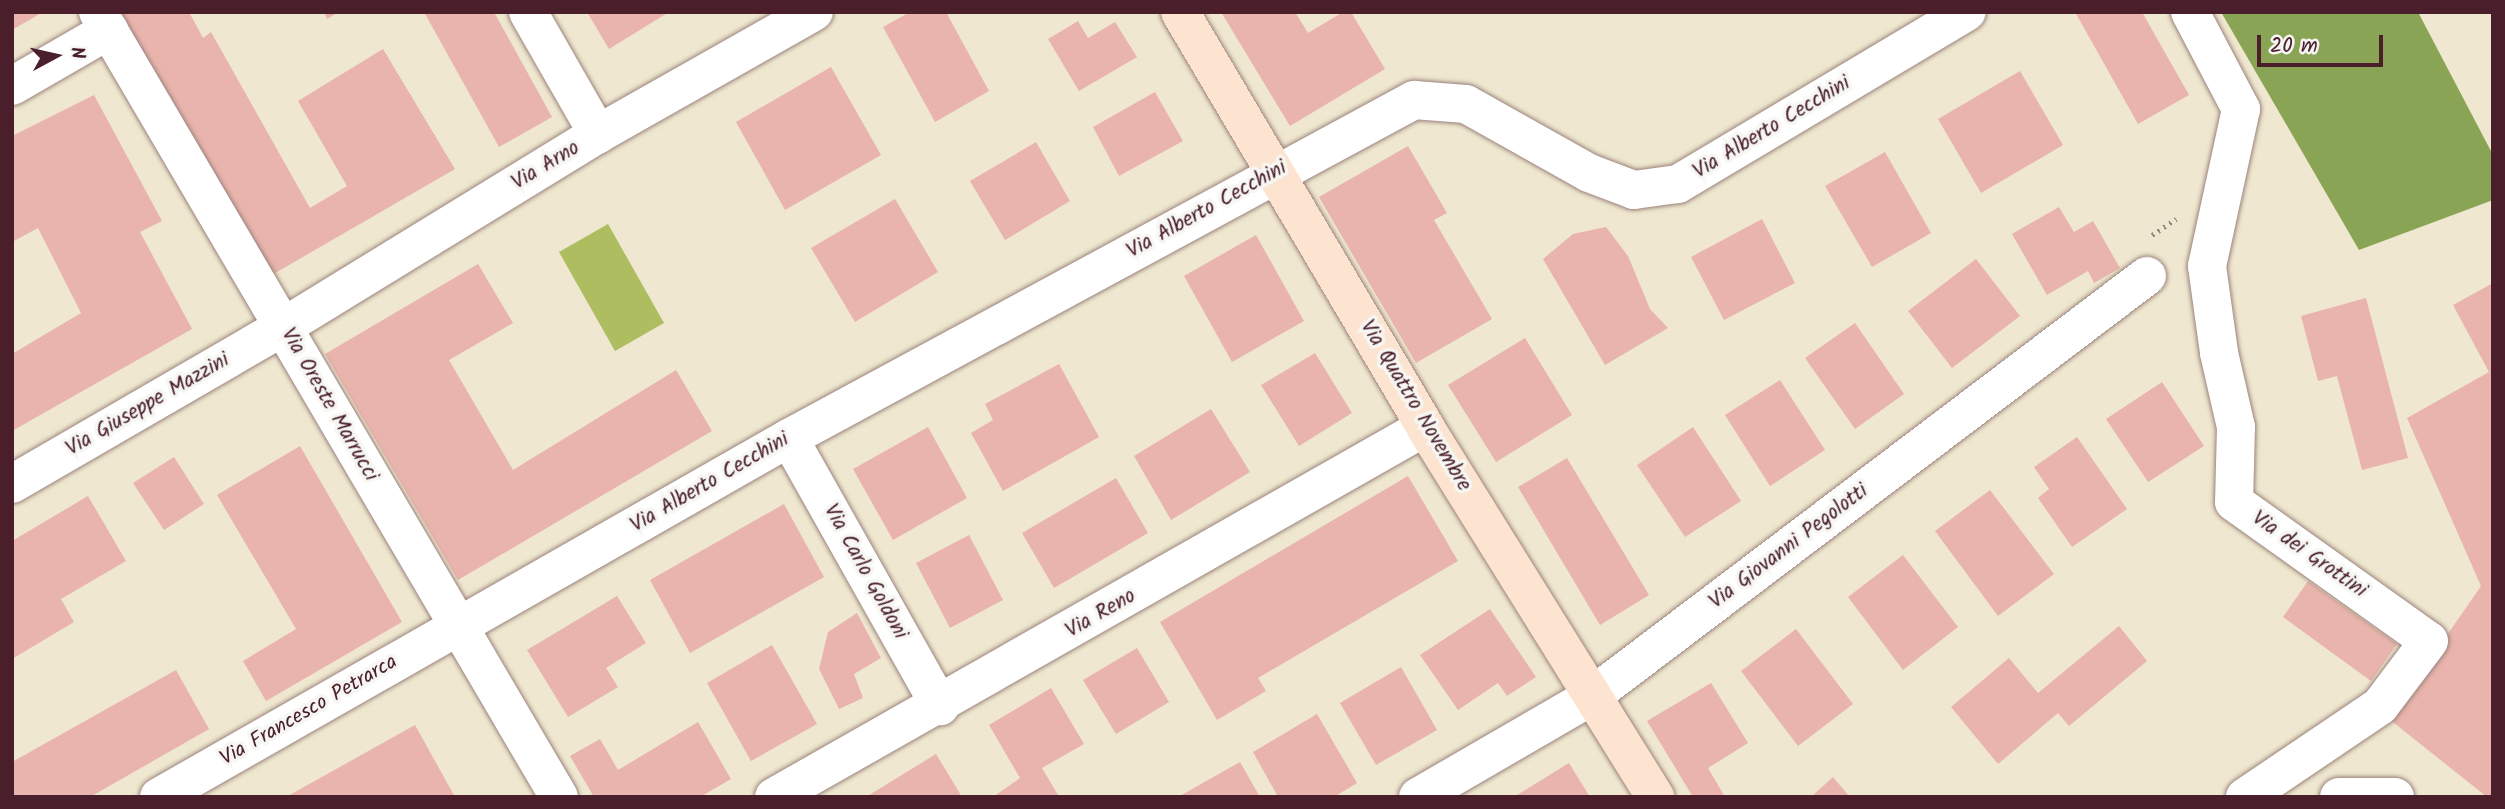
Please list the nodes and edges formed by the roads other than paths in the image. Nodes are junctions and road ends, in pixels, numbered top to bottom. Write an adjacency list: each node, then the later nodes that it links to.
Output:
1 (528, 12): 8 (street)
2 (814, 12): 8 (street, Via Arno)
3 (1180, 12): 9 (main road, Via Quattro Novembre)
4 (1967, 12): 9 (street, Via Alberto Cecchini)
5 (2190, 12): 23 (street, Via dei Grottini)
6 (104, 21): 7 (street); 11 (street, Via Oreste Marrucci)
7 (12, 86)
8 (597, 134): 11 (street, Via Arno)
9 (1276, 171): 12 (main road, Via Quattro Novembre); 13 (street, Via Alberto Cecchini)
10 (2147, 276): 16 (street, Via Giovanni Pegolotti)
11 (283, 327): 14 (street, Via Giuseppe Mazzini); 15 (street, Via Oreste Marrucci)
12 (1425, 427): 16 (main road, Via Quattro Novembre); 17 (street, Via Reno)
13 (789, 438): 15 (street, Via Alberto Cecchini); 17 (street, Via Carlo Goldoni)
14 (12, 484)
15 (458, 626): 18 (street, Via Francesco Petrarca); 19 (street, Via Oreste Marrucci)
16 (1592, 696): 21 (street, Via Giovanni Pegolotti); 22 (main road, Via Quattro Novembre)
17 (940, 706): 20 (street, Via Reno)
18 (159, 797)
19 (559, 797)
20 (774, 797)
21 (1418, 797)
22 (1655, 797)
23 (2245, 797)

